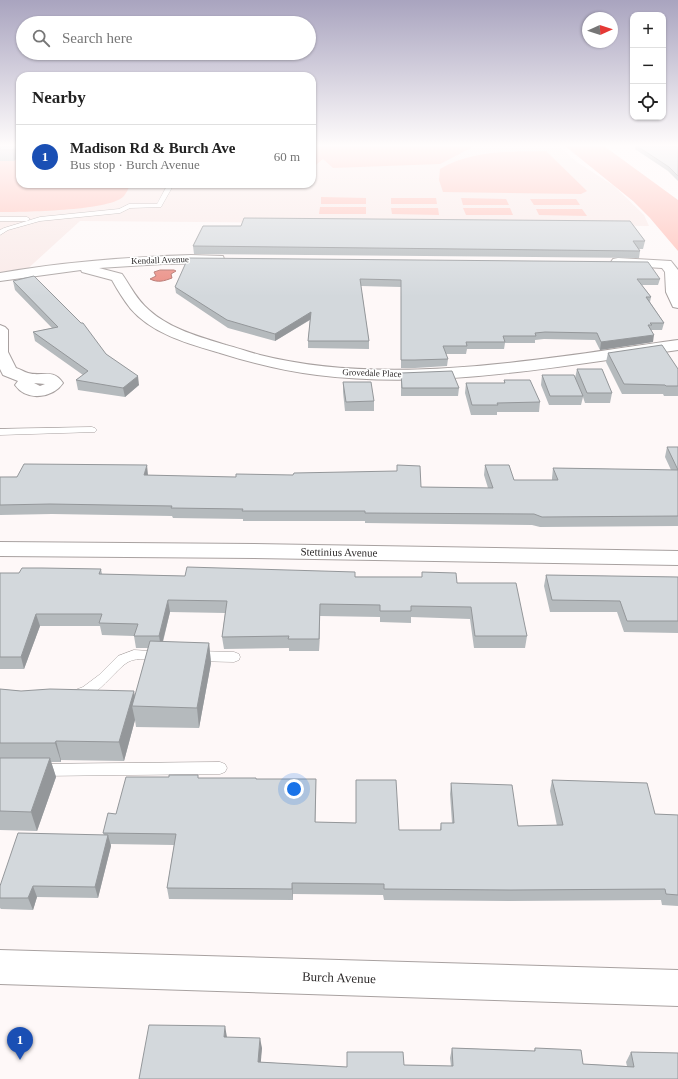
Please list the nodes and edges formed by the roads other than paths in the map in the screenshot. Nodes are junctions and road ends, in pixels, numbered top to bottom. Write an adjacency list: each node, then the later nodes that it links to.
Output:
1 (164, 196): 3 (lane)
2 (0, 219): 3 (lane)
3 (40, 219): 5 (lane)
4 (0, 223): 5 (lane)
5 (3, 231)
6 (139, 260): 7 (street, Kendall Avenue); 9 (street, Kendall Avenue); 11 (street)
7 (232, 260)
8 (604, 262): 12 (street)
9 (74, 266): 10 (street, Kendall Avenue); 11 (street)
10 (0, 277)
11 (117, 277): 14 (street, Grovedale Place)
12 (678, 304)
13 (0, 330): 15 (street)
14 (678, 345)
15 (28, 379)
16 (92, 430): 17 (lane)
17 (0, 432)
18 (0, 549): 19 (street, Stettinius Avenue)
19 (678, 558)
20 (234, 657): 21 (lane)
21 (63, 701)
22 (220, 768): 23 (lane)
23 (24, 770)
24 (0, 967): 25 (street, Burch Avenue)
25 (678, 988)

